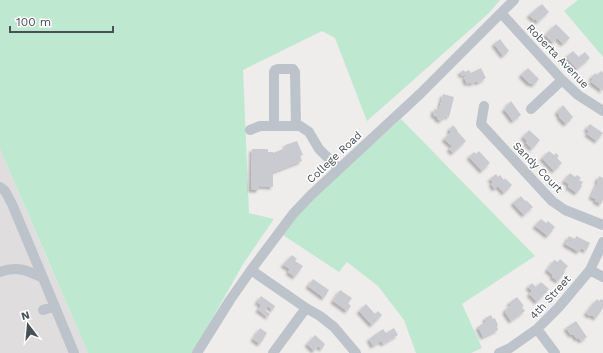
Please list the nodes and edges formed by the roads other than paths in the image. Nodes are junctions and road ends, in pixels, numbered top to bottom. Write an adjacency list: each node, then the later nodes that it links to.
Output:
1 (514, 0): 2 (street, College Road)
2 (500, 13): 3 (street, Roberta Avenue); 10 (street, College Road)
3 (562, 80): 5 (street); 6 (street, Roberta Avenue)
4 (484, 106): 12 (street, Sandy Court)
5 (531, 108)
6 (603, 111)
7 (274, 126): 8 (street); 8 (street); 9 (street)
8 (296, 126): 10 (street)
9 (250, 130)
10 (339, 169): 14 (street, College Road)
11 (0, 187): 17 (street)
12 (603, 224)
13 (603, 242): 15 (street, 4th Street)
14 (251, 270): 20 (street); 24 (street, College Road)
15 (590, 270): 18 (street); 22 (street, 4th Street)
16 (0, 272): 17 (street)
17 (43, 278): 19 (street)
18 (603, 278)
19 (55, 306): 21 (street); 23 (street)
20 (306, 308): 25 (street); 26 (street)
21 (43, 310)
22 (537, 329): 27 (street, 4th Street); 28 (street)
23 (74, 353)
24 (197, 353)
25 (273, 353)
26 (356, 353)
27 (499, 353)
28 (555, 353)

